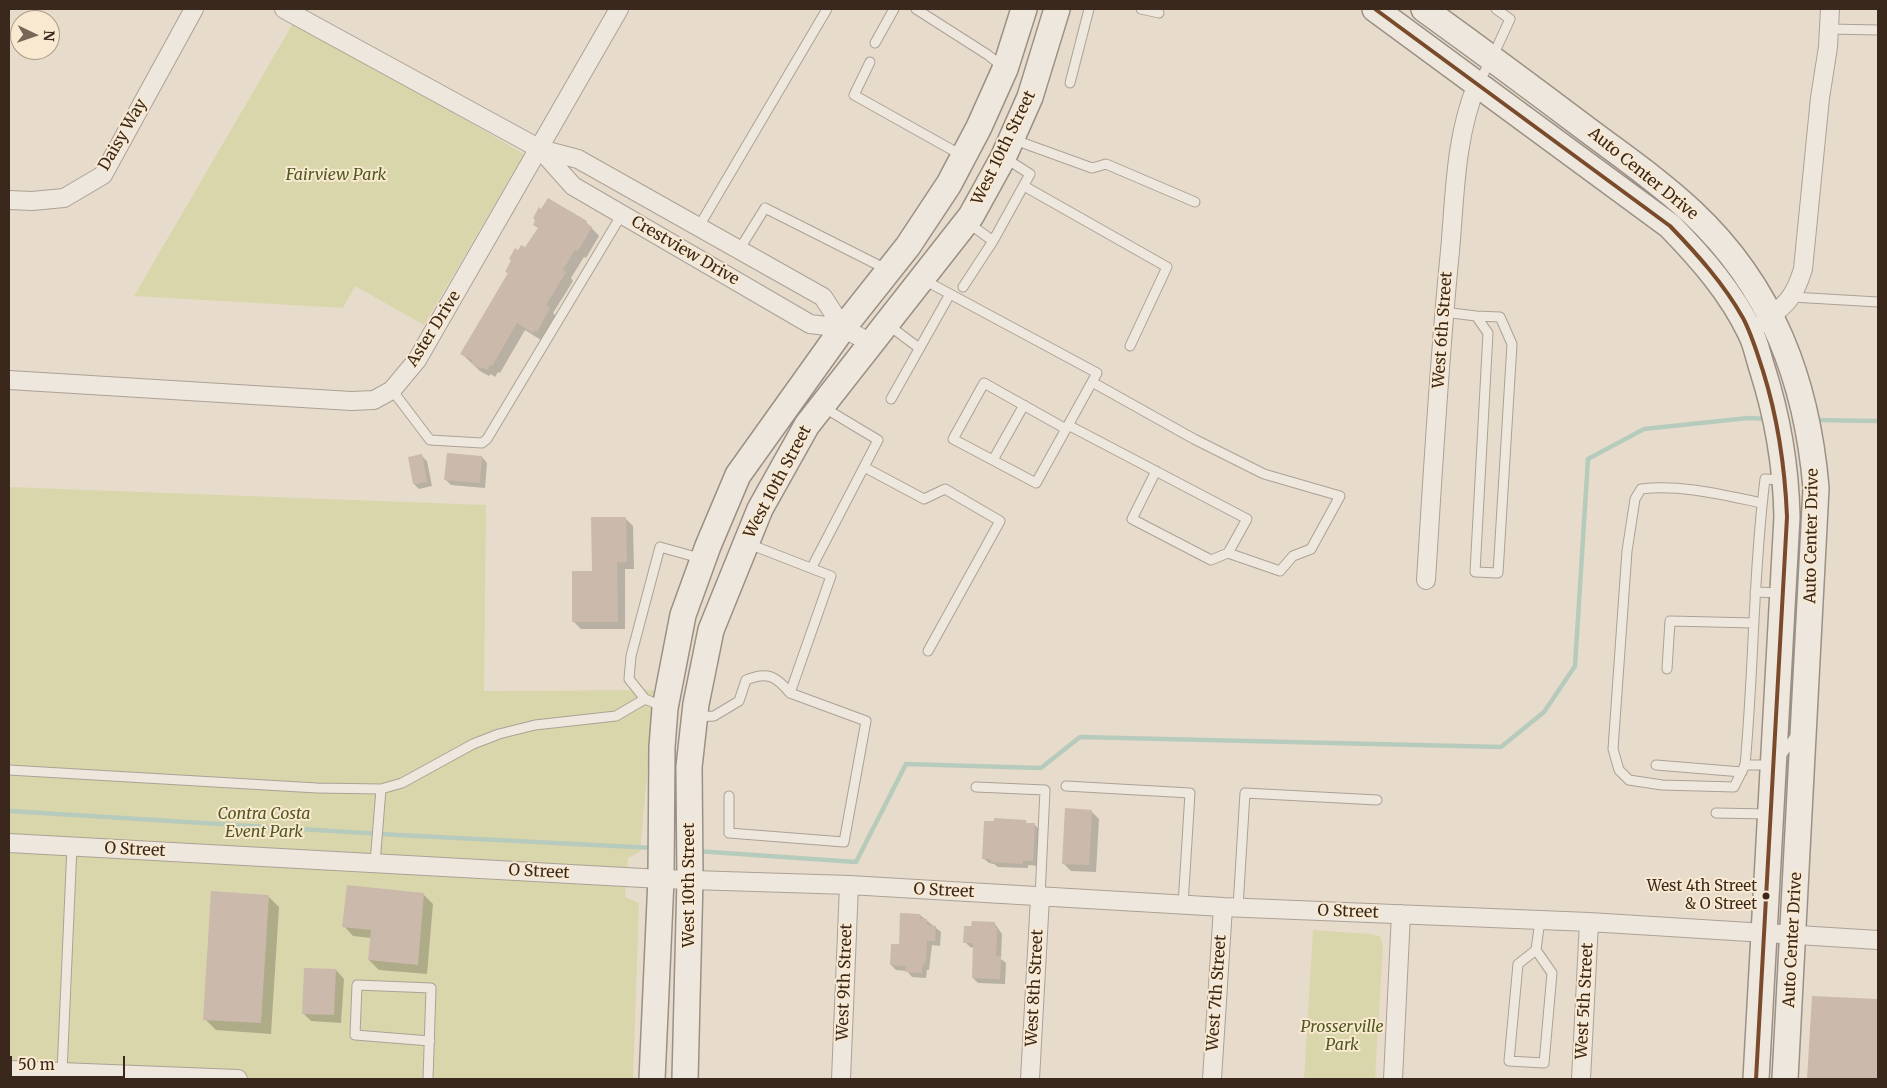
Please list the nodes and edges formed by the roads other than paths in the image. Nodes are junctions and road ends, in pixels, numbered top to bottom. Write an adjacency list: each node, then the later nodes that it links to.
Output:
1 (194, 9): 28 (street, Daisy Way)
2 (284, 9): 25 (street, Crestview Drive)
3 (619, 9): 25 (street, Aster Drive)
4 (827, 9): 32 (lane)
5 (894, 9): 18 (lane)
6 (916, 9): 21 (lane)
7 (1024, 9): 21 (street, West 10th Street)
8 (1057, 9): 24 (street, West 10th Street)
9 (1089, 9): 22 (lane)
10 (1141, 9): 15 (lane)
11 (1375, 9): 23 (street, Auto Center Drive)
12 (1424, 9): 19 (street, Auto Center Drive)
13 (1496, 9): 19 (lane)
14 (1830, 9): 16 (street)
15 (1159, 13)
16 (1829, 29): 17 (lane); 39 (street)
17 (1878, 30)
18 (875, 43)
19 (1492, 58): 23 (lane); 43 (street, Auto Center Drive)
20 (870, 62): 26 (lane)
21 (1005, 68): 26 (street, West 10th Street)
22 (1070, 83)
23 (1477, 84): 41 (street, West 6th Street); 46 (street, Auto Center Drive)
24 (1007, 148): 27 (lane); 29 (lane); 31 (street, West 10th Street)
25 (540, 149): 30 (street, Crestview Drive); 32 (street, Crestview Drive); 52 (street, Aster Drive)
26 (964, 156): 35 (street, West 10th Street)
27 (1024, 186): 33 (lane); 48 (lane)
28 (9, 200)
29 (1195, 202)
30 (622, 214): 45 (street, Crestview Drive); 52 (lane)
31 (967, 222): 33 (lane); 36 (street, West 10th Street)
32 (698, 228): 34 (street, Crestview Drive)
33 (992, 241): 37 (lane)
34 (739, 250): 35 (lane); 45 (street, Crestview Drive)
35 (889, 270): 45 (street, West 10th Street)
36 (922, 278): 38 (lane); 44 (street, West 10th Street)
37 (963, 287)
38 (950, 294): 49 (lane); 51 (lane)
39 (1792, 297): 40 (lane); 43 (street)
40 (1878, 302)
41 (1444, 312): 42 (lane); 66 (street, West 6th Street)
42 (1476, 316): 42 (lane)
43 (1771, 316): 46 (street); 75 (street, Auto Center Drive)
44 (886, 323): 47 (street, West 10th Street); 49 (lane)
45 (843, 328): 47 (street, Crestview Drive); 64 (street, West 10th Street)
46 (1751, 332): 59 (street, Auto Center Drive)
47 (871, 343): 55 (street, West 10th Street)
48 (1130, 346)
49 (919, 348): 53 (lane)
50 (9, 380): 52 (street, Aster Drive)
51 (1092, 382): 56 (lane); 63 (lane)
52 (392, 390)
53 (891, 399)
54 (1024, 405): 56 (lane); 57 (lane); 57 (lane)
55 (822, 406): 58 (lane); 62 (street, West 10th Street)
56 (1067, 427): 57 (lane); 60 (lane)
57 (993, 460)
58 (864, 467): 65 (lane); 70 (lane)
59 (1785, 468): 61 (lane); 68 (street, Auto Center Drive)
60 (1156, 472): 63 (lane); 63 (lane)
61 (1762, 503): 67 (lane); 78 (lane)
62 (746, 543): 65 (lane); 74 (street, West 10th Street)
63 (1228, 553)
64 (703, 559): 73 (street, West 10th Street); 73 (lane)
65 (812, 567): 72 (lane)
66 (1426, 580)
67 (1755, 592): 68 (lane); 69 (lane)
68 (1783, 593): 77 (street, Auto Center Drive)
69 (1754, 623): 71 (lane); 78 (lane)
70 (928, 652)
71 (1667, 669)
72 (790, 693): 74 (lane); 83 (lane)
73 (655, 703): 82 (lane); 90 (street, West 10th Street)
74 (695, 717): 91 (street, West 10th Street)
75 (1804, 725): 77 (lane); 100 (street, Auto Center Drive)
76 (1656, 765): 78 (lane)
77 (1774, 765): 78 (lane); 86 (street, Auto Center Drive)
78 (1744, 769)
79 (9, 770): 82 (lane)
80 (1066, 786): 94 (lane)
81 (976, 787): 93 (lane)
82 (381, 789): 89 (lane)
83 (729, 796)
84 (1378, 800): 95 (lane)
85 (1716, 813): 86 (lane)
86 (1771, 814): 99 (street, Auto Center Drive)
87 (9, 843): 88 (street, O Street)
88 (72, 846): 89 (street, O Street); 105 (lane)
89 (375, 863): 90 (street, O Street)
90 (661, 879): 91 (street, O Street); 108 (street, West 10th Street)
91 (690, 879): 92 (street, O Street); 109 (street, West 10th Street)
92 (849, 885): 93 (street, O Street); 110 (street, West 9th Street)
93 (1040, 897): 94 (street, O Street); 111 (street, West 8th Street)
94 (1183, 904): 95 (street, O Street)
95 (1231, 907): 96 (street, O Street); 112 (street, West 7th Street)
96 (1401, 914): 97 (street, O Street); 113 (street)
97 (1540, 920): 98 (street, O Street); 102 (lane)
98 (1589, 922): 99 (street, O Street); 114 (street, West 5th Street)
99 (1764, 933): 100 (street, O Street); 115 (street, Auto Center Drive)
100 (1793, 935): 101 (street, O Street); 116 (street, Auto Center Drive)
101 (1878, 940)
102 (1536, 950): 102 (lane)
103 (430, 1042): 103 (lane); 107 (lane)
104 (9, 1070): 105 (street)
105 (62, 1072): 106 (street)
106 (238, 1079)
107 (428, 1079)
108 (652, 1079)
109 (685, 1079)
110 (841, 1079)
111 (1030, 1079)
112 (1212, 1079)
113 (1393, 1079)
114 (1581, 1079)
115 (1756, 1079)
116 (1785, 1079)

